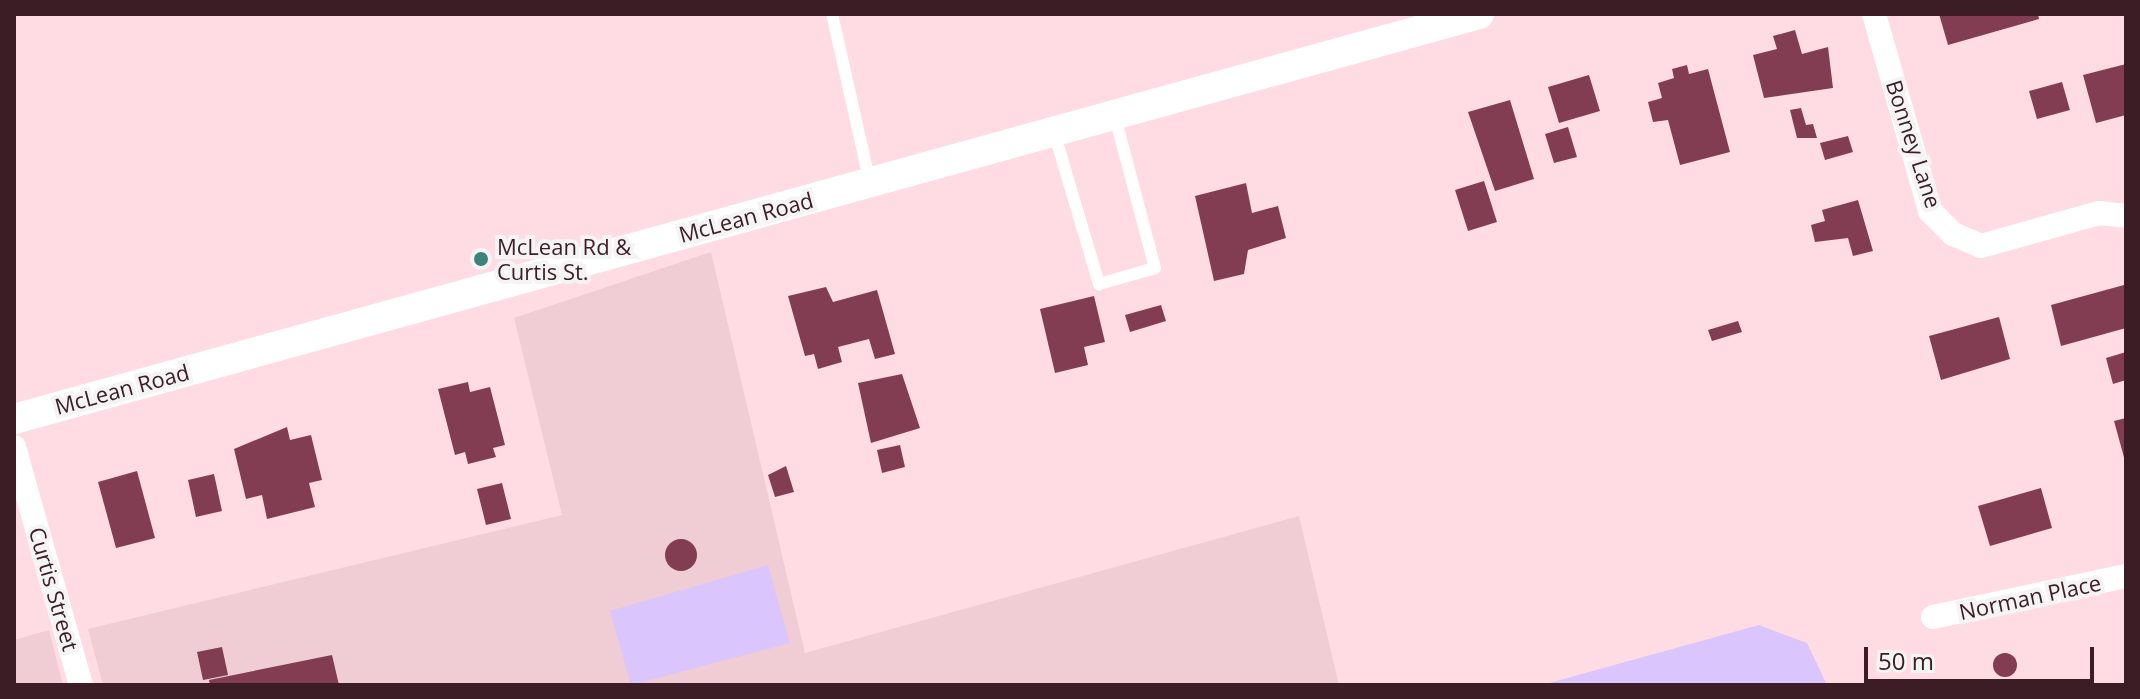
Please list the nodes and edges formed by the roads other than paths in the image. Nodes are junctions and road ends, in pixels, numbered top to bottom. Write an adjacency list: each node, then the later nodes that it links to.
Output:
1 (832, 14): 6 (lane)
2 (1479, 14): 4 (street, McLean Road)
3 (1874, 14): 7 (street, Bonney Lane)
4 (1114, 115): 5 (street, McLean Road); 5 (lane)
5 (1054, 132): 6 (street, McLean Road)
6 (870, 182): 8 (street, McLean Road)
7 (2126, 216)
8 (14, 419)
9 (14, 447): 12 (street, Curtis Street)
10 (2126, 576): 11 (street, Norman Place)
11 (1933, 617)
12 (81, 685)

